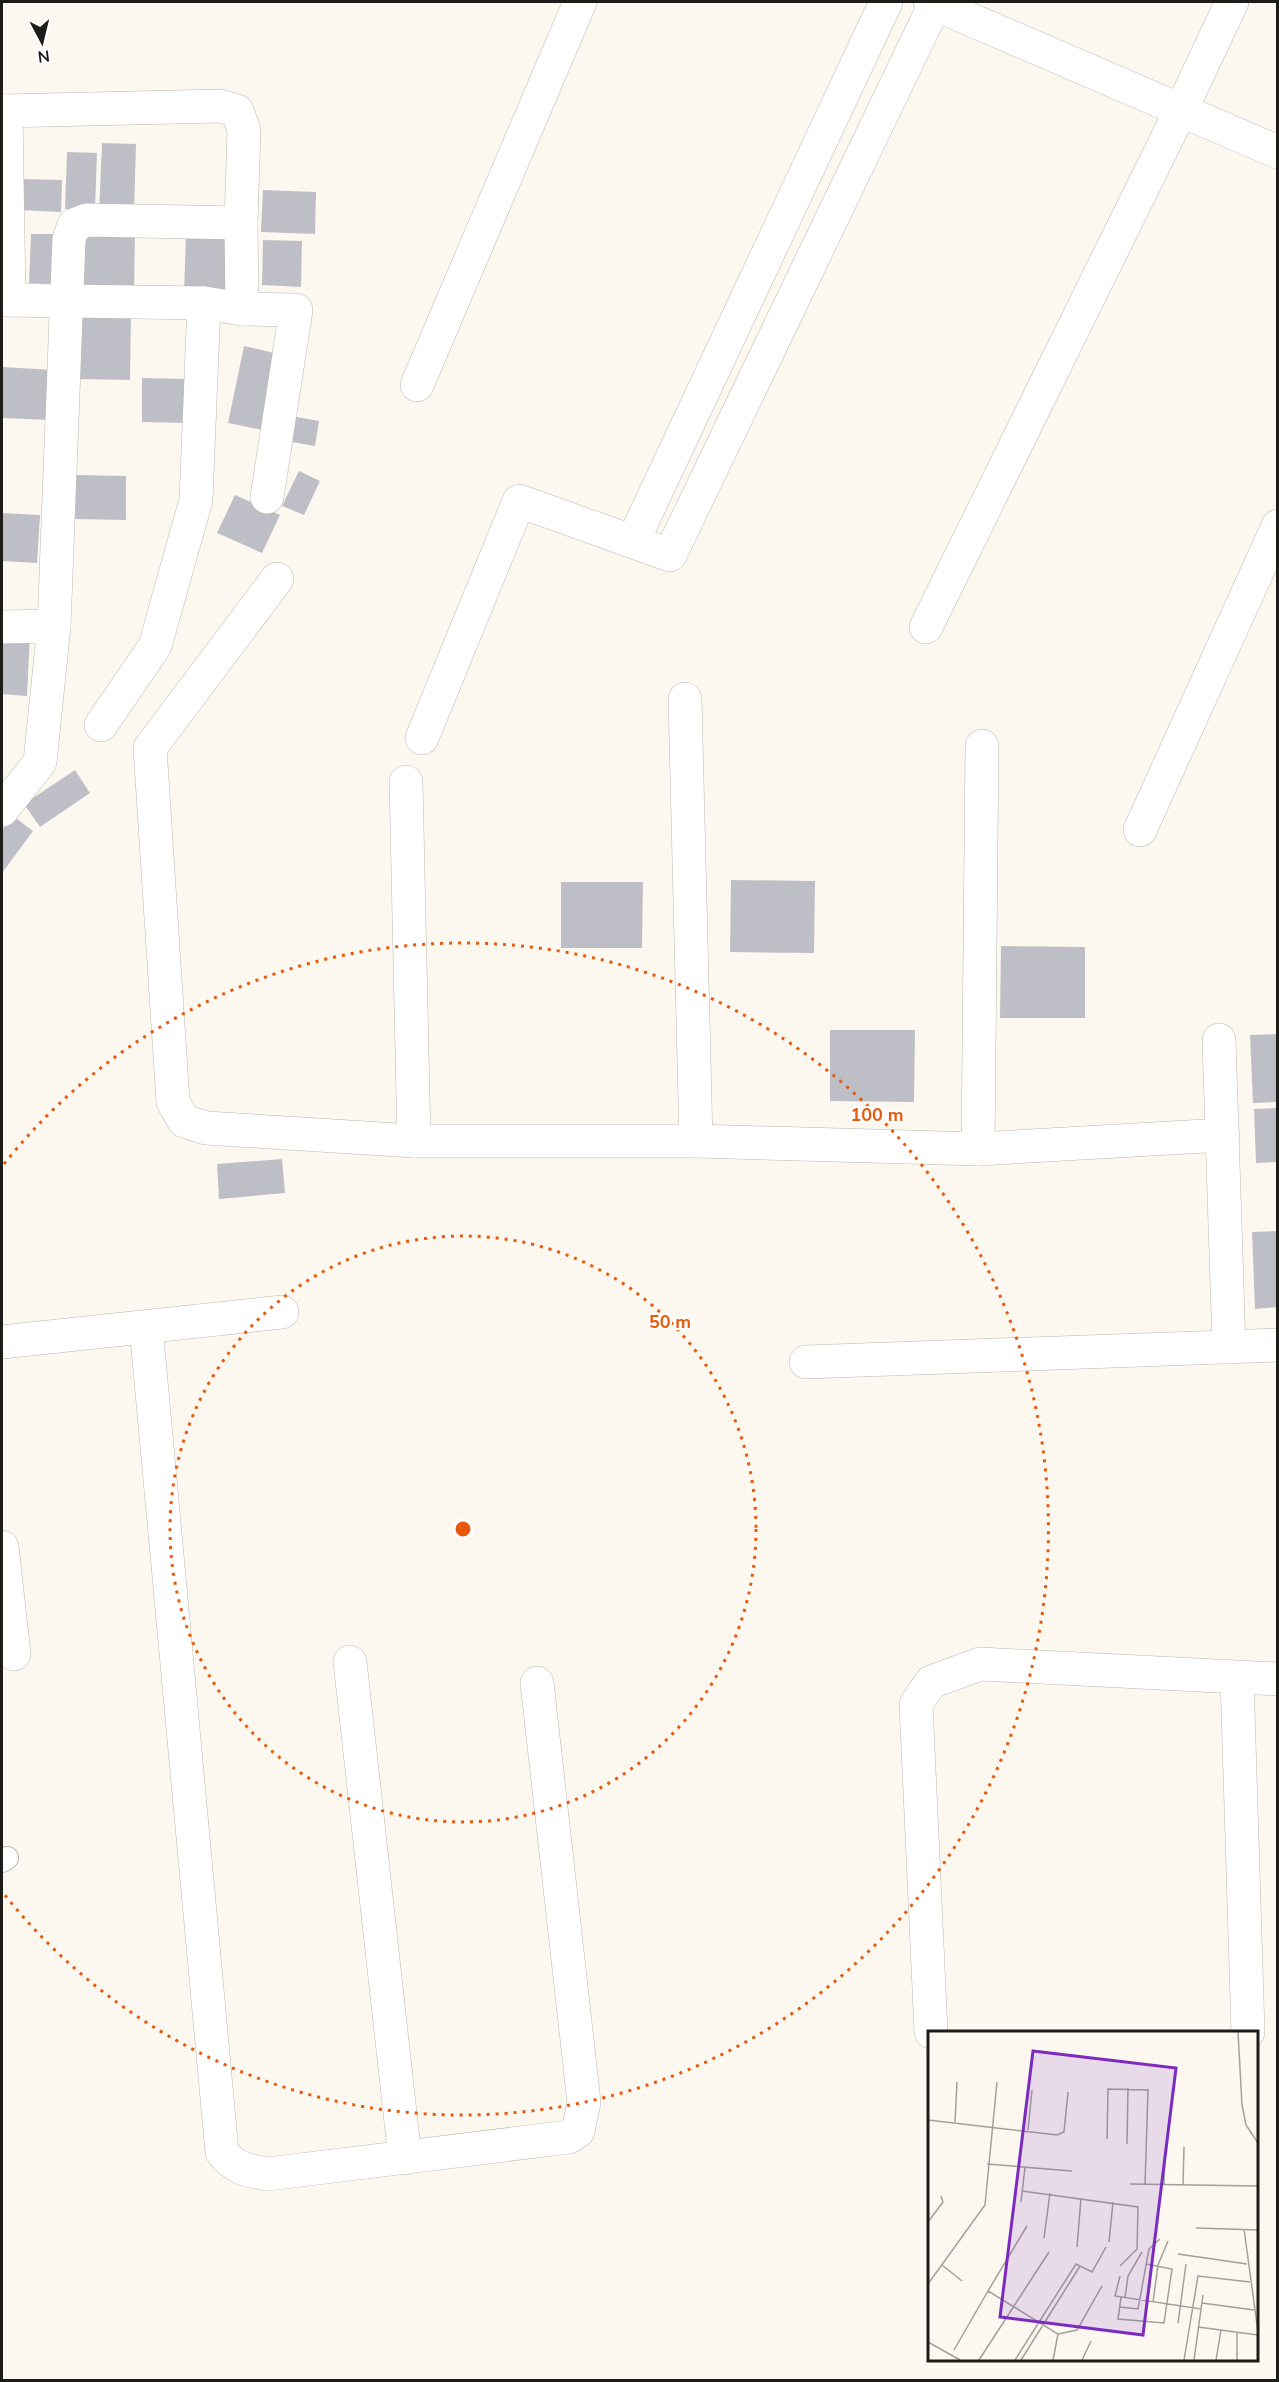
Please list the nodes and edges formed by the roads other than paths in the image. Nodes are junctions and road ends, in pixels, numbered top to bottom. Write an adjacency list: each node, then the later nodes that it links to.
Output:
1 (580, 2): 13 (street)
2 (886, 2): 16 (street)
3 (934, 2): 5 (street); 16 (street)
4 (1232, 2): 5 (street)
5 (1181, 110): 7 (street); 20 (street)
6 (4, 111): 8 (street); 9 (street)
7 (1278, 152)
8 (241, 223): 10 (street); 12 (street)
9 (5, 300): 10 (street)
10 (68, 301): 11 (street); 19 (street)
11 (204, 303): 12 (street); 22 (street)
12 (242, 309): 14 (street)
13 (417, 385)
14 (267, 496)
15 (1278, 526): 27 (street)
16 (633, 541): 23 (street)
17 (277, 579): 30 (street)
18 (2, 627): 19 (street)
19 (54, 627): 26 (street)
20 (926, 627)
21 (685, 699): 31 (street)
22 (101, 725)
23 (422, 738)
24 (982, 746): 32 (street)
25 (406, 782): 30 (street)
26 (2, 810)
27 (1140, 830)
28 (1219, 1040): 29 (street)
29 (1223, 1136): 32 (street); 37 (street)
30 (414, 1141): 31 (street)
31 (696, 1142): 32 (street)
32 (978, 1149)
33 (282, 1312): 34 (street)
34 (146, 1327): 35 (street); 47 (street)
35 (2, 1342)
36 (1278, 1345): 37 (street)
37 (1229, 1347): 38 (street)
38 (806, 1362)
39 (2, 1547): 40 (street)
40 (14, 1654)
41 (350, 1662): 47 (street)
42 (1237, 1678): 43 (street); 45 (street); 46 (street)
43 (1278, 1679)
44 (537, 1683): 47 (street)
45 (931, 2031)
46 (1248, 2031)
47 (405, 2158)

